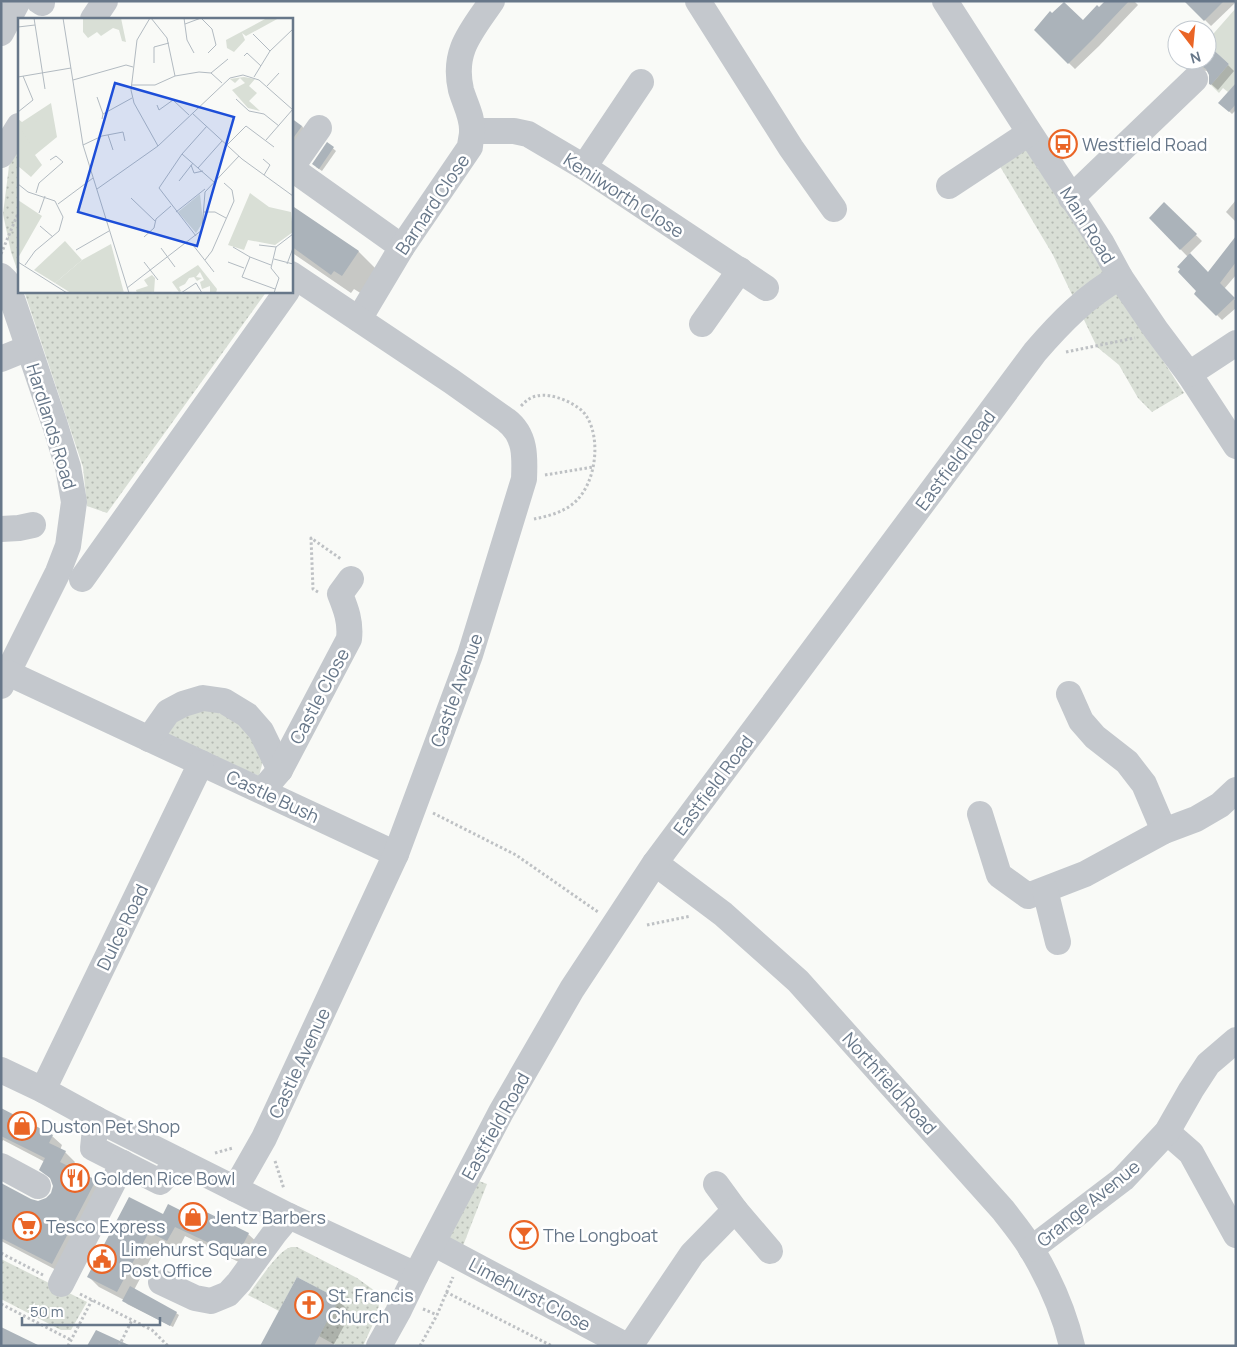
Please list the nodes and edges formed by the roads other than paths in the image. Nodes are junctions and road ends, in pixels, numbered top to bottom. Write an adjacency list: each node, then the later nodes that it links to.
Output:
1 (105, 1): 6 (street)
2 (492, 1): 12 (street, Barnard Close)
3 (698, 1): 20 (street)
4 (946, 1): 13 (street, Main Road)
5 (33, 2): 7 (street)
6 (94, 18)
7 (1, 33)
8 (1195, 79): 19 (street)
9 (641, 82): 16 (street)
10 (18, 128): 14 (street)
11 (319, 128): 15 (street)
12 (472, 131): 16 (street, Kenilworth Close); 21 (street, Barnard Close)
13 (1029, 133): 18 (street); 19 (street, Main Road)
14 (1, 156)
15 (292, 167)
16 (584, 168): 22 (street, Kenilworth Close)
17 (292, 169): 21 (street)
18 (949, 186)
19 (1071, 198): 24 (street, Main Road)
20 (834, 209)
21 (402, 247): 28 (street, Barnard Close)
22 (740, 270): 26 (street, Kenilworth Close); 29 (street)
23 (1, 276): 31 (street, Hardlands Road)
24 (1120, 277): 33 (street, Main Road); 49 (street, Eastfield Road)
25 (292, 282): 28 (street, Castle Avenue)
26 (766, 288)
27 (285, 292): 37 (street)
28 (359, 319): 48 (street, Castle Avenue)
29 (702, 324)
30 (1236, 343): 33 (street)
31 (28, 348): 32 (street); 39 (street, Hardlands Road)
32 (1, 359)
33 (1189, 374): 34 (street, Main Road)
34 (1236, 446)
35 (33, 525): 36 (street)
36 (1, 529)
37 (82, 579)
38 (338, 589): 43 (street, Castle Close)
39 (5, 679): 41 (street, Castle Bush)
40 (1069, 694): 47 (street)
41 (149, 739): 42 (street, Castle Bush); 43 (street, Castle Bush)
42 (201, 763): 45 (street, Castle Bush); 54 (street, Dulce Road)
43 (280, 770): 45 (street, Castle Close)
44 (1236, 790): 47 (street)
45 (262, 791): 48 (street, Castle Bush)
46 (980, 814): 50 (street)
47 (1164, 832): 50 (street)
48 (396, 854): 64 (street, Castle Avenue)
49 (655, 863): 68 (street, Eastfield Road); 69 (street, Northfield Road)
50 (1045, 890): 51 (street)
51 (1058, 942)
52 (1236, 1040): 56 (street, Grange Avenue)
53 (1, 1070): 54 (street)
54 (43, 1090): 55 (street)
55 (96, 1119): 59 (street); 60 (street)
56 (1167, 1132): 67 (street); 69 (street, Grange Avenue)
57 (1, 1147): 58 (street)
58 (1, 1155)
59 (179, 1161): 60 (street); 64 (street)
60 (123, 1163): 73 (street)
61 (1, 1166): 63 (street)
62 (716, 1184): 65 (street)
63 (38, 1186)
64 (235, 1189): 66 (street)
65 (735, 1210): 70 (street); 75 (street, Limehurst Close)
66 (289, 1216): 71 (street); 72 (street)
67 (1236, 1235)
68 (433, 1243): 71 (street, Eastfield Road); 75 (street, Limehurst Close)
69 (1032, 1249): 76 (street, Northfield Road)
70 (770, 1251)
71 (416, 1275): 74 (street, Eastfield Road)
72 (161, 1282)
73 (61, 1284)
74 (379, 1346)
75 (629, 1346)
76 (1072, 1346)

